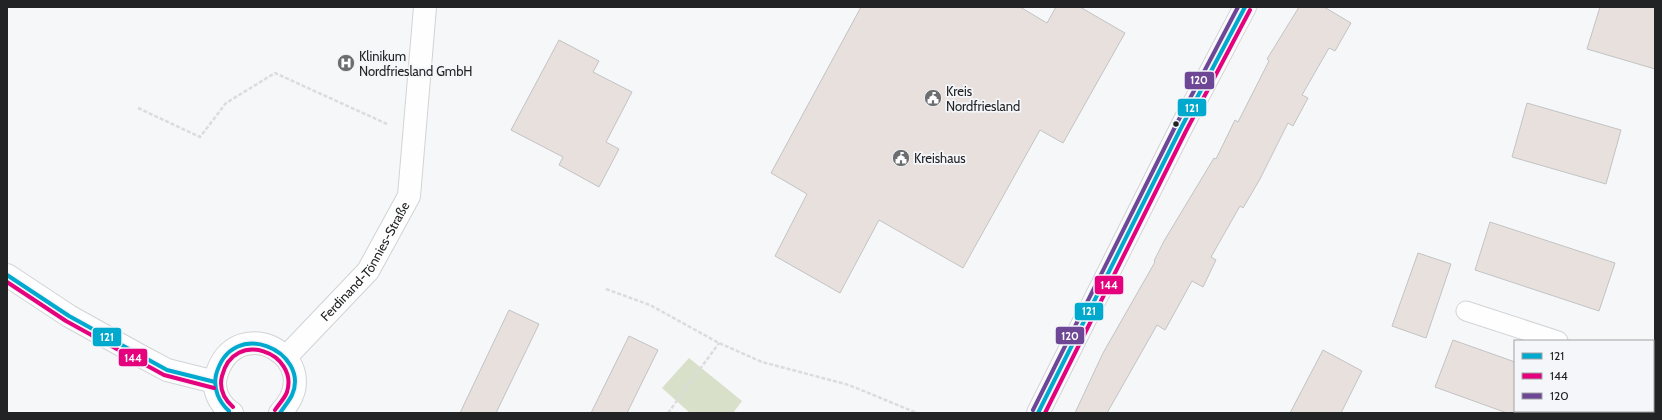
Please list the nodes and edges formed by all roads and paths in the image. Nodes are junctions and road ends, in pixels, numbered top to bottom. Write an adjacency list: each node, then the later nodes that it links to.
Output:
1 (425, 7): 4 (street, Ferdinand-Tönnies-Straße)
2 (1245, 7): 16 (street)
3 (138, 108): 4 (path)
4 (413, 136): 10 (street, Ferdinand-Tönnies-Straße)
5 (7, 275): 11 (street)
6 (606, 289): 9 (path)
7 (1466, 311): 8 (lane)
8 (1555, 340)
9 (719, 343): 14 (path); 15 (path)
10 (286, 357): 11 (street); 13 (street)
11 (215, 382): 12 (street)
12 (224, 411)
13 (280, 413)
14 (668, 413)
15 (917, 413)
16 (1038, 413)

